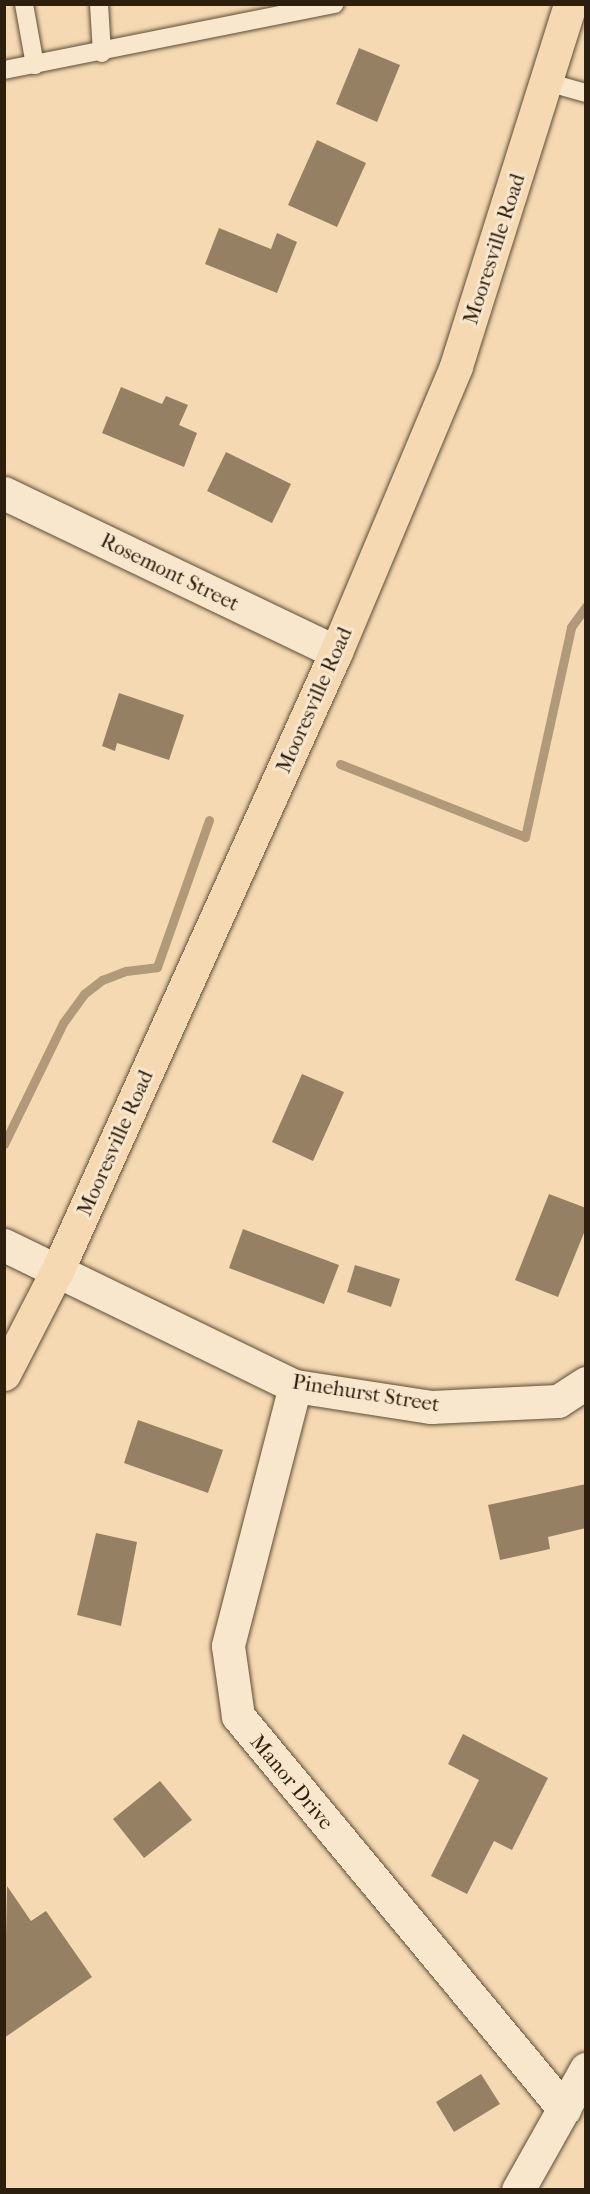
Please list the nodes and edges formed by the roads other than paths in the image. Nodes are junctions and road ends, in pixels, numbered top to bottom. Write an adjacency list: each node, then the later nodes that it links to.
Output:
1 (24, 4): 7 (lane)
2 (99, 4): 6 (lane)
3 (334, 4): 5 (lane)
4 (570, 4): 9 (main road, Mooresville Road)
5 (282, 10): 6 (lane)
6 (102, 53): 7 (lane)
7 (35, 65): 8 (lane)
8 (4, 70)
9 (548, 81): 10 (lane); 12 (main road, Mooresville Road)
10 (585, 93)
11 (4, 492): 12 (street, Rosemont Street)
12 (336, 652): 14 (main road, Mooresville Road)
13 (4, 1245): 14 (street, Pinehurst Street)
14 (58, 1269): 15 (main road, Mooresville Road); 17 (street, Pinehurst Street)
15 (4, 1374)
16 (585, 1383): 17 (street, Pinehurst Street)
17 (295, 1386): 19 (street, Manor Drive)
18 (585, 2069): 19 (street)
19 (564, 2109): 20 (street)
20 (520, 2189)

